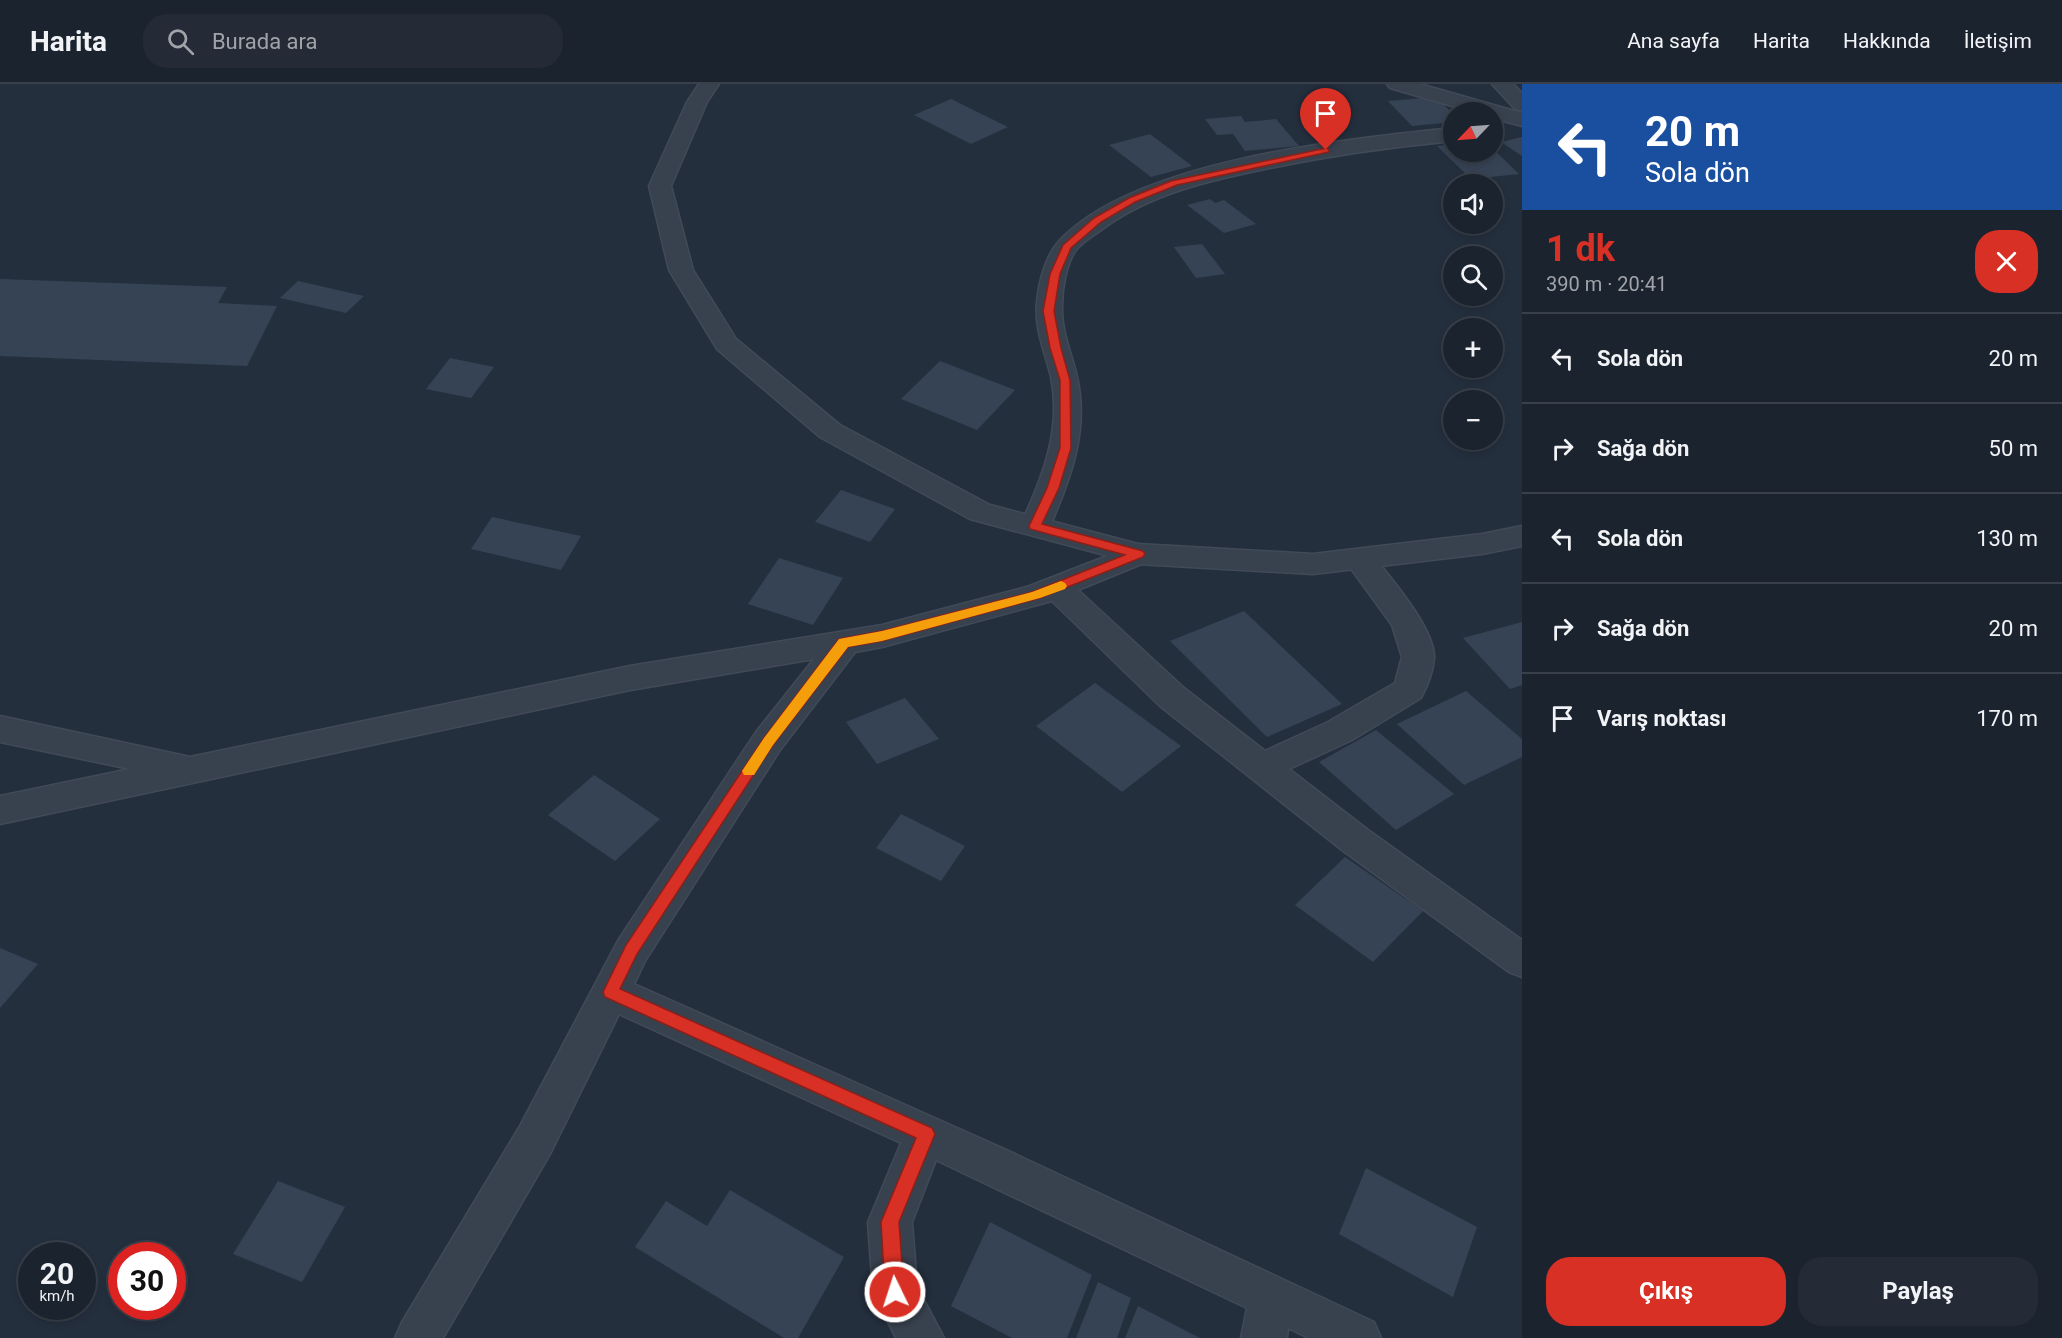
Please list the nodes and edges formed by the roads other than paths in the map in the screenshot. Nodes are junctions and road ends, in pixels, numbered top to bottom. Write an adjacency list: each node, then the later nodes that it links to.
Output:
1 (709, 84): 9 (street)
2 (1397, 84): 5 (street)
3 (1502, 84): 4 (street)
4 (1522, 105)
5 (1522, 120)
6 (1522, 128): 7 (street)
7 (1503, 130)
8 (1443, 135): 9 (street)
9 (1035, 526): 11 (street)
10 (1522, 536): 12 (street)
11 (1138, 554): 12 (street); 13 (street)
12 (1359, 559): 16 (street)
13 (1056, 587): 14 (street); 16 (street)
14 (844, 643): 17 (street); 20 (street)
15 (0, 729): 17 (street)
16 (1262, 767): 19 (street)
17 (194, 770): 18 (street)
18 (0, 810)
19 (1522, 962)
20 (610, 992): 21 (street); 23 (street)
21 (926, 1134): 22 (street); 24 (street)
22 (1268, 1318): 25 (street)
23 (418, 1338)
24 (921, 1338)
25 (1358, 1338)

